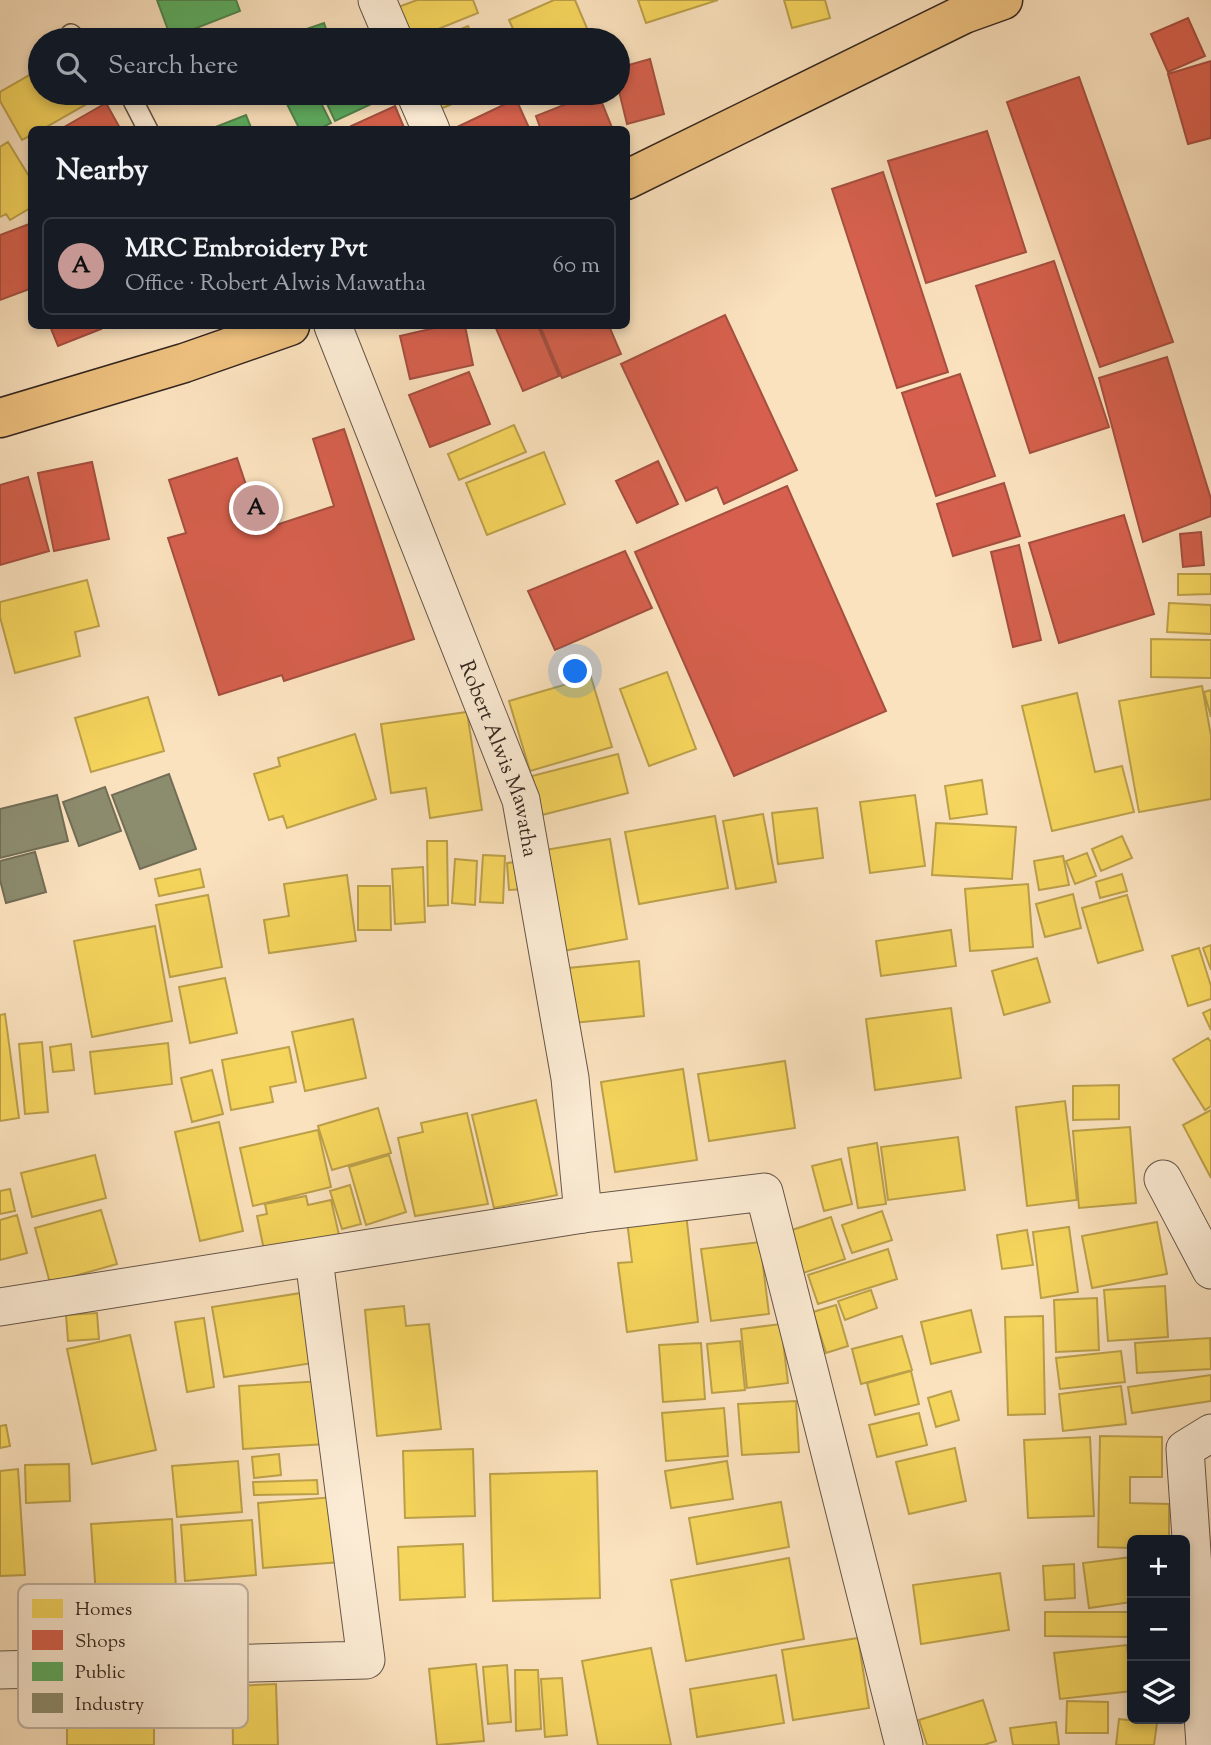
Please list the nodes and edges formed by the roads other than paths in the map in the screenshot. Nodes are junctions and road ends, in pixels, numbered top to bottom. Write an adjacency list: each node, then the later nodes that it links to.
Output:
1 (377, 0): 3 (street)
2 (1003, 0): 8 (main road)
3 (389, 28)
4 (135, 105): 6 (lane)
5 (420, 105): 7 (street)
6 (146, 126)
7 (429, 126)
8 (630, 178)
9 (271, 329): 11 (main road)
10 (334, 329): 14 (street, Robert Alwis Mawatha)
11 (226, 336): 12 (main road)
12 (0, 418)
13 (1163, 1179): 16 (street)
14 (583, 1214): 15 (street); 22 (street)
15 (314, 1259): 17 (street); 19 (street)
16 (1211, 1270)
17 (0, 1307)
18 (1211, 1433): 23 (street)
19 (248, 1663)
20 (0, 1670): 21 (street)
21 (18, 1670)
22 (904, 1745)
23 (1205, 1745)

